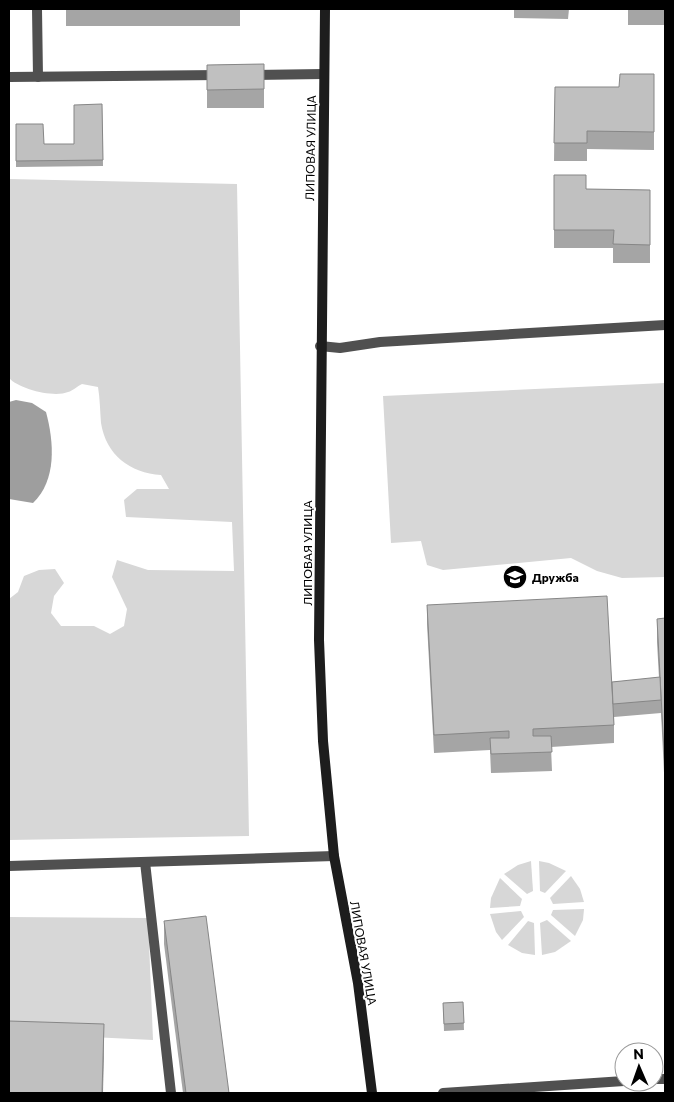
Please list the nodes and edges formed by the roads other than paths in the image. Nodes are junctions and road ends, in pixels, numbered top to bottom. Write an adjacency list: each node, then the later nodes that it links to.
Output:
1 (38, 9): 4 (street)
2 (325, 9): 3 (street, ЛИПОВАЯ УЛИЦА)
3 (323, 74): 4 (street); 7 (street, ЛИПОВАЯ УЛИЦА)
4 (38, 76): 5 (street)
5 (9, 77)
6 (665, 325): 7 (street)
7 (320, 346): 8 (street, ЛИПОВАЯ УЛИЦА)
8 (334, 856): 9 (street); 13 (street, ЛИПОВАЯ УЛИЦА)
9 (145, 862): 10 (street); 12 (street)
10 (9, 866)
11 (614, 1082): 14 (street)
12 (171, 1093)
13 (372, 1093)
14 (443, 1093)

